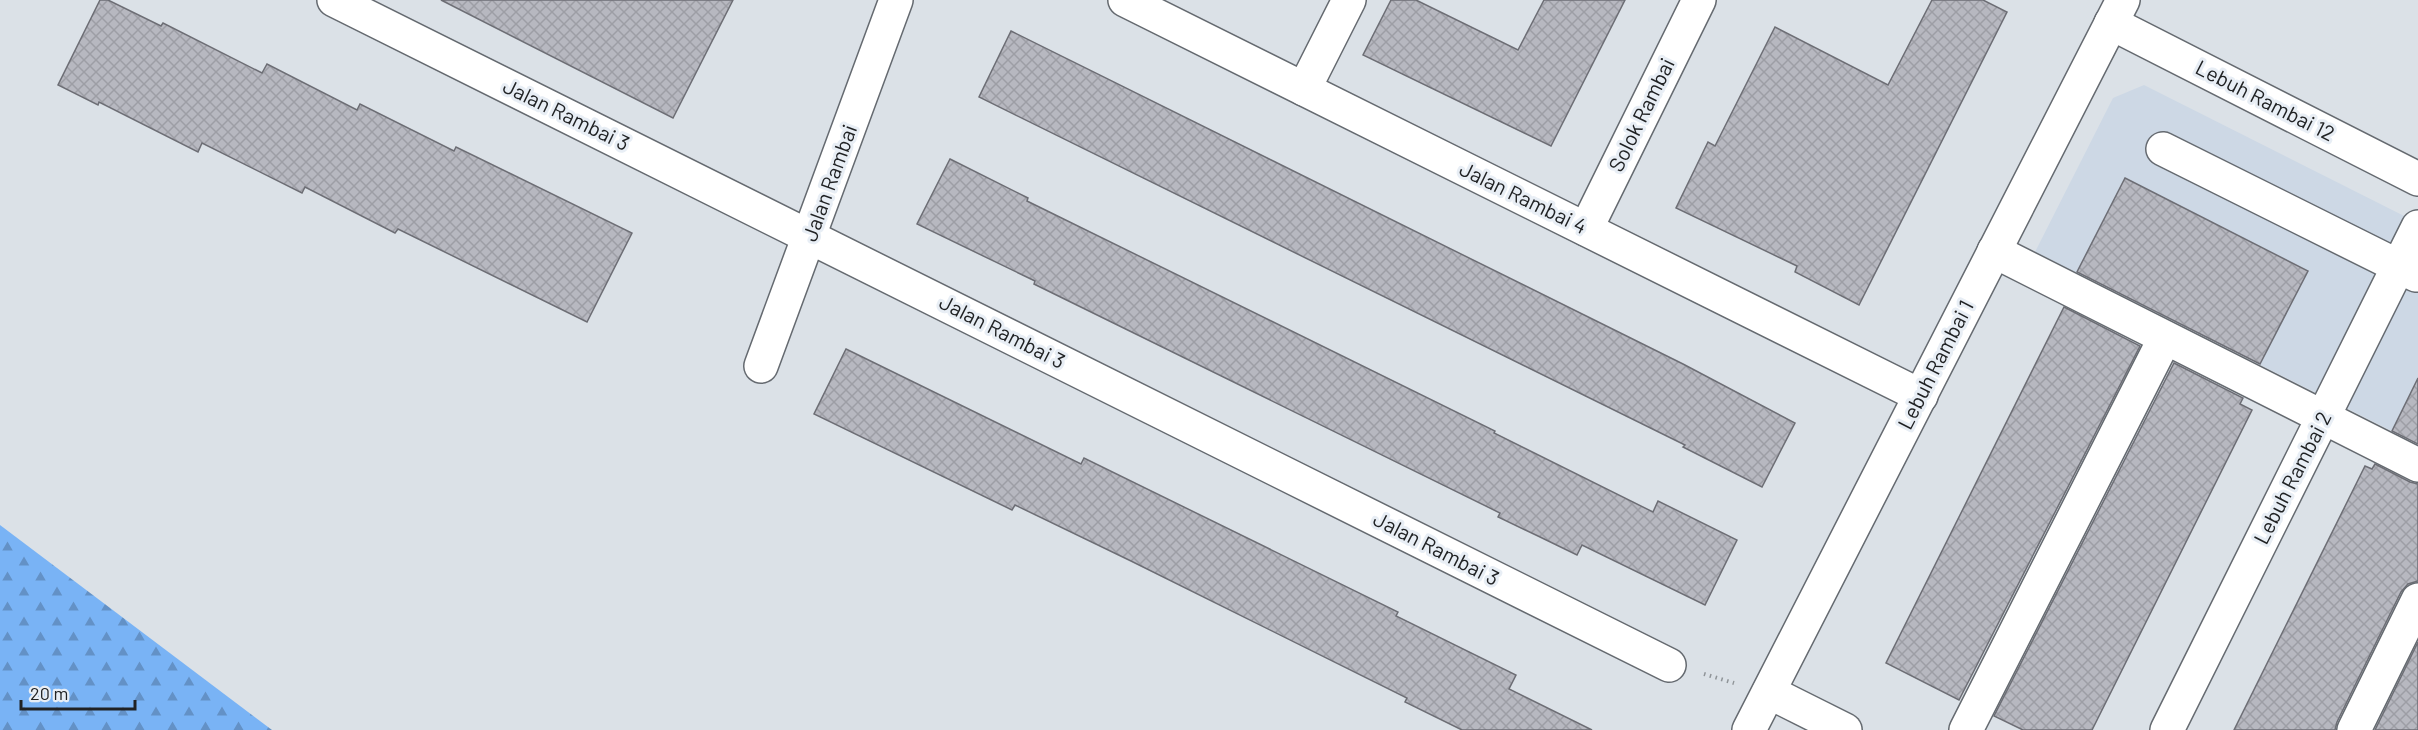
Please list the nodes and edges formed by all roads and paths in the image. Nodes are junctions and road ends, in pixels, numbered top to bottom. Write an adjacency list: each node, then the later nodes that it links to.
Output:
1 (334, 0): 12 (street, Jalan Rambai 3)
2 (897, 0): 12 (street, Jalan Rambai)
3 (1125, 0): 7 (street, Jalan Rambai 4)
4 (1349, 0): 7 (street)
5 (1699, 0): 11 (street, Solok Rambai)
6 (2117, 11): 9 (street, Lebuh Rambai 12); 13 (street, Lebuh Rambai 1)
7 (1304, 89): 11 (street, Jalan Rambai 4)
8 (2163, 149): 14 (street)
9 (2418, 179)
10 (2418, 227): 14 (street, Lebuh Rambai 2)
11 (1586, 229): 17 (street, Jalan Rambai 4)
12 (810, 236): 16 (street, Jalan Rambai); 21 (street, Jalan Rambai 3)
13 (1994, 251): 15 (street); 17 (street, Lebuh Rambai 1)
14 (2408, 271): 18 (street, Lebuh Rambai 2)
15 (2165, 338): 18 (street); 25 (street)
16 (761, 366)
17 (1921, 396): 22 (street, Lebuh Rambai 1)
18 (2323, 417): 19 (street); 26 (street, Lebuh Rambai 2)
19 (2418, 465)
20 (2418, 600): 27 (street)
21 (1669, 665): 22 (path)
22 (1769, 692): 23 (street, Lebuh Rambai 1); 24 (street)
23 (1749, 730)
24 (1845, 730)
25 (1966, 730)
26 (2167, 730)
27 (2354, 730)

